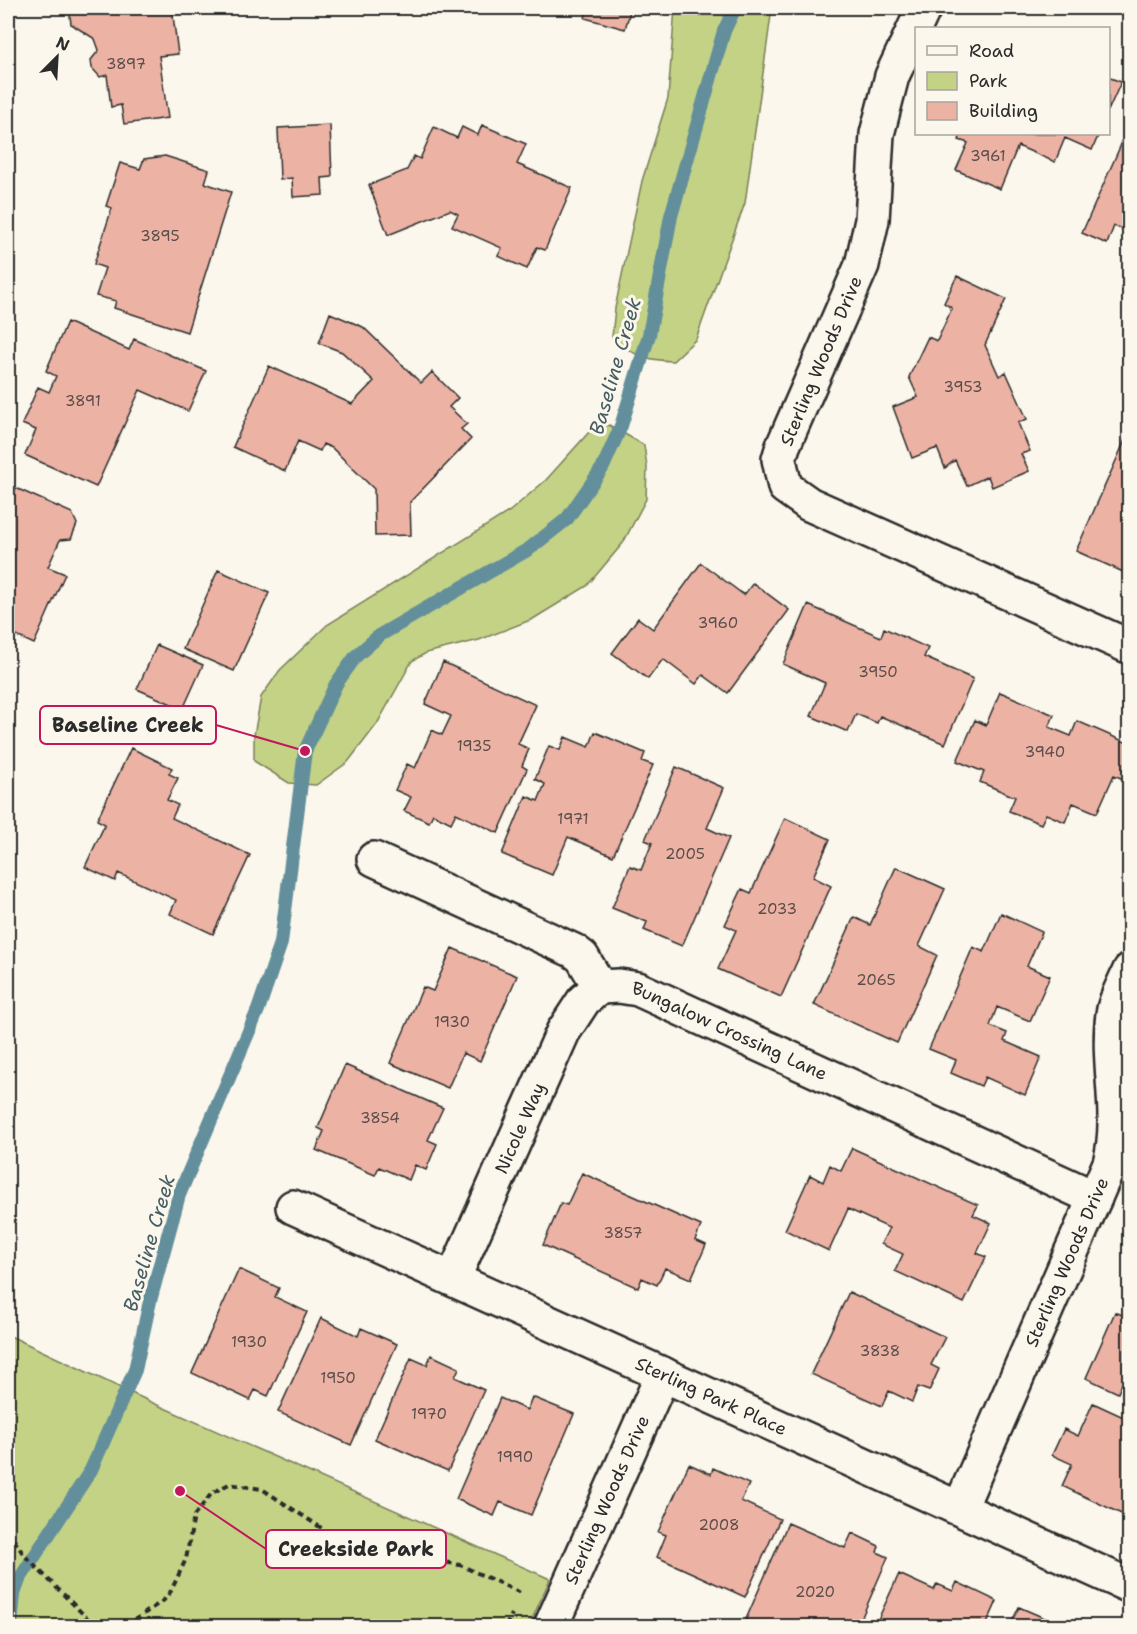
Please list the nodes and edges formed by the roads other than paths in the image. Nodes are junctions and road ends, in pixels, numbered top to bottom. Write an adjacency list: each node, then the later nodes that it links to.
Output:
1 (924, 8): 2 (street, Sterling Woods Drive)
2 (1130, 647)
3 (374, 859): 5 (street)
4 (1130, 970): 6 (street, Sterling Woods Drive)
5 (600, 987): 6 (street, Bungalow Crossing Lane); 8 (street, Nicole Way)
6 (1095, 1198): 10 (street, Sterling Woods Drive)
7 (293, 1207): 8 (street, Sterling Park Place)
8 (453, 1279): 9 (street, Sterling Park Place)
9 (663, 1374): 10 (street, Sterling Park Place); 12 (street, Sterling Woods Drive)
10 (960, 1508): 11 (street, Sterling Park Place)
11 (1130, 1586)
12 (551, 1626)

